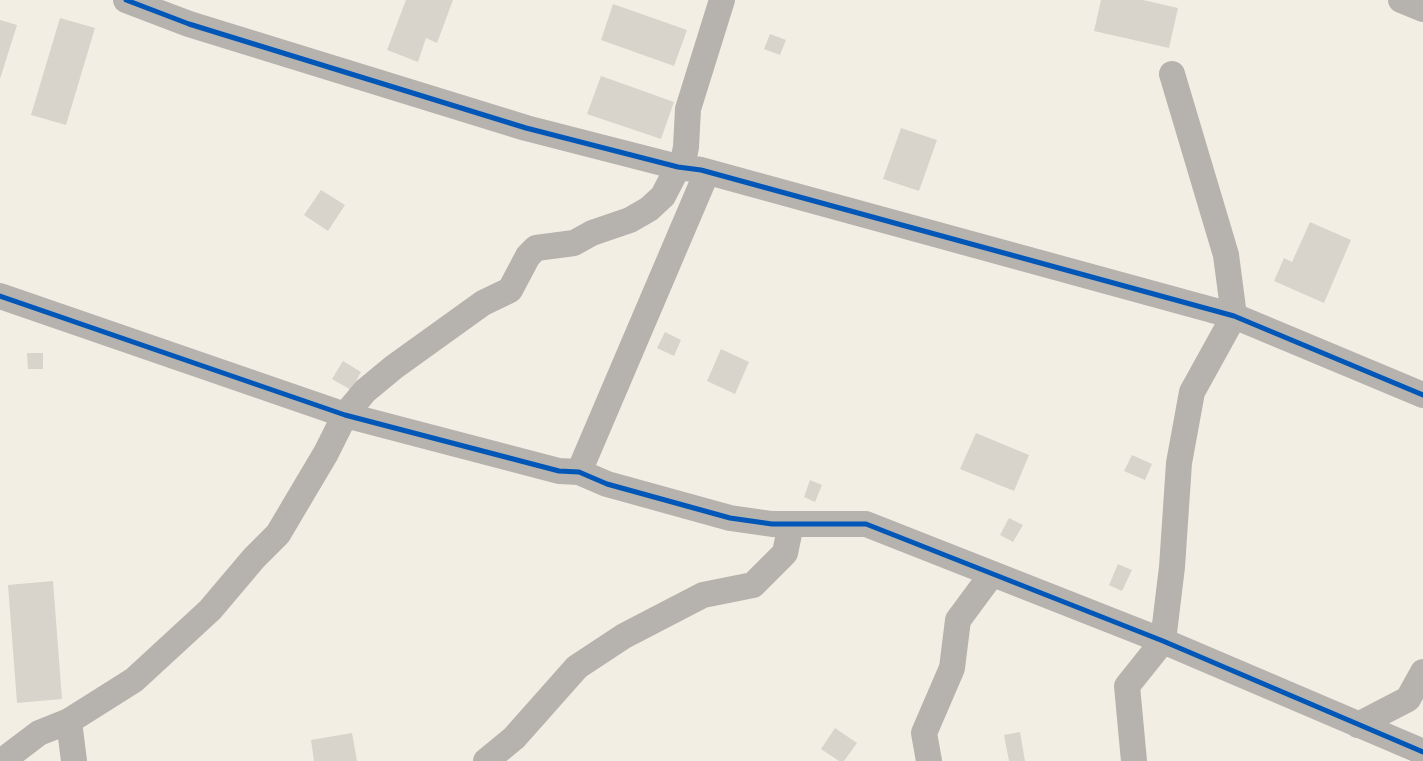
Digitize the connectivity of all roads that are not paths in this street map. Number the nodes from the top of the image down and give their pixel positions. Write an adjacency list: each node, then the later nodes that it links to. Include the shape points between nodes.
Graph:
1 (126, 0): 6 (street, via 189,24 526,128)
2 (722, 0): 6 (street, via 688,109 686,147 682,167)
3 (1400, 0): 4 (street)
4 (1423, 9)
5 (1172, 74): 9 (street, via 1226,255)
6 (678, 167): 7 (street); 11 (street, via 662,196 649,209 630,220 574,243 536,248 528,256 510,290 483,303 394,367 365,391)
7 (706, 172): 9 (street); 12 (street)
8 (0, 296): 11 (street)
9 (1234, 316): 10 (street); 15 (street, via 1192,392 1180,463)
10 (1423, 395)
11 (345, 415): 12 (street, via 559,471); 17 (street, via 278,534 210,610 134,680)
12 (580, 472): 13 (street, via 607,484 730,518)
13 (791, 524): 14 (street, via 866,524); 22 (street, via 785,553 753,585 703,595 624,636 577,667 514,738)
14 (992, 574): 15 (street); 23 (street, via 958,620 952,668 924,733)
15 (1162, 642): 18 (street); 24 (street, via 1127,686)
16 (1423, 672): 18 (street, via 1408,699)
17 (69, 721): 20 (street, via 39,733); 21 (street)
18 (1358, 724): 19 (street)
19 (1423, 752)
20 (2, 761)
21 (74, 761)
22 (486, 761)
23 (929, 761)
24 (1134, 761)

